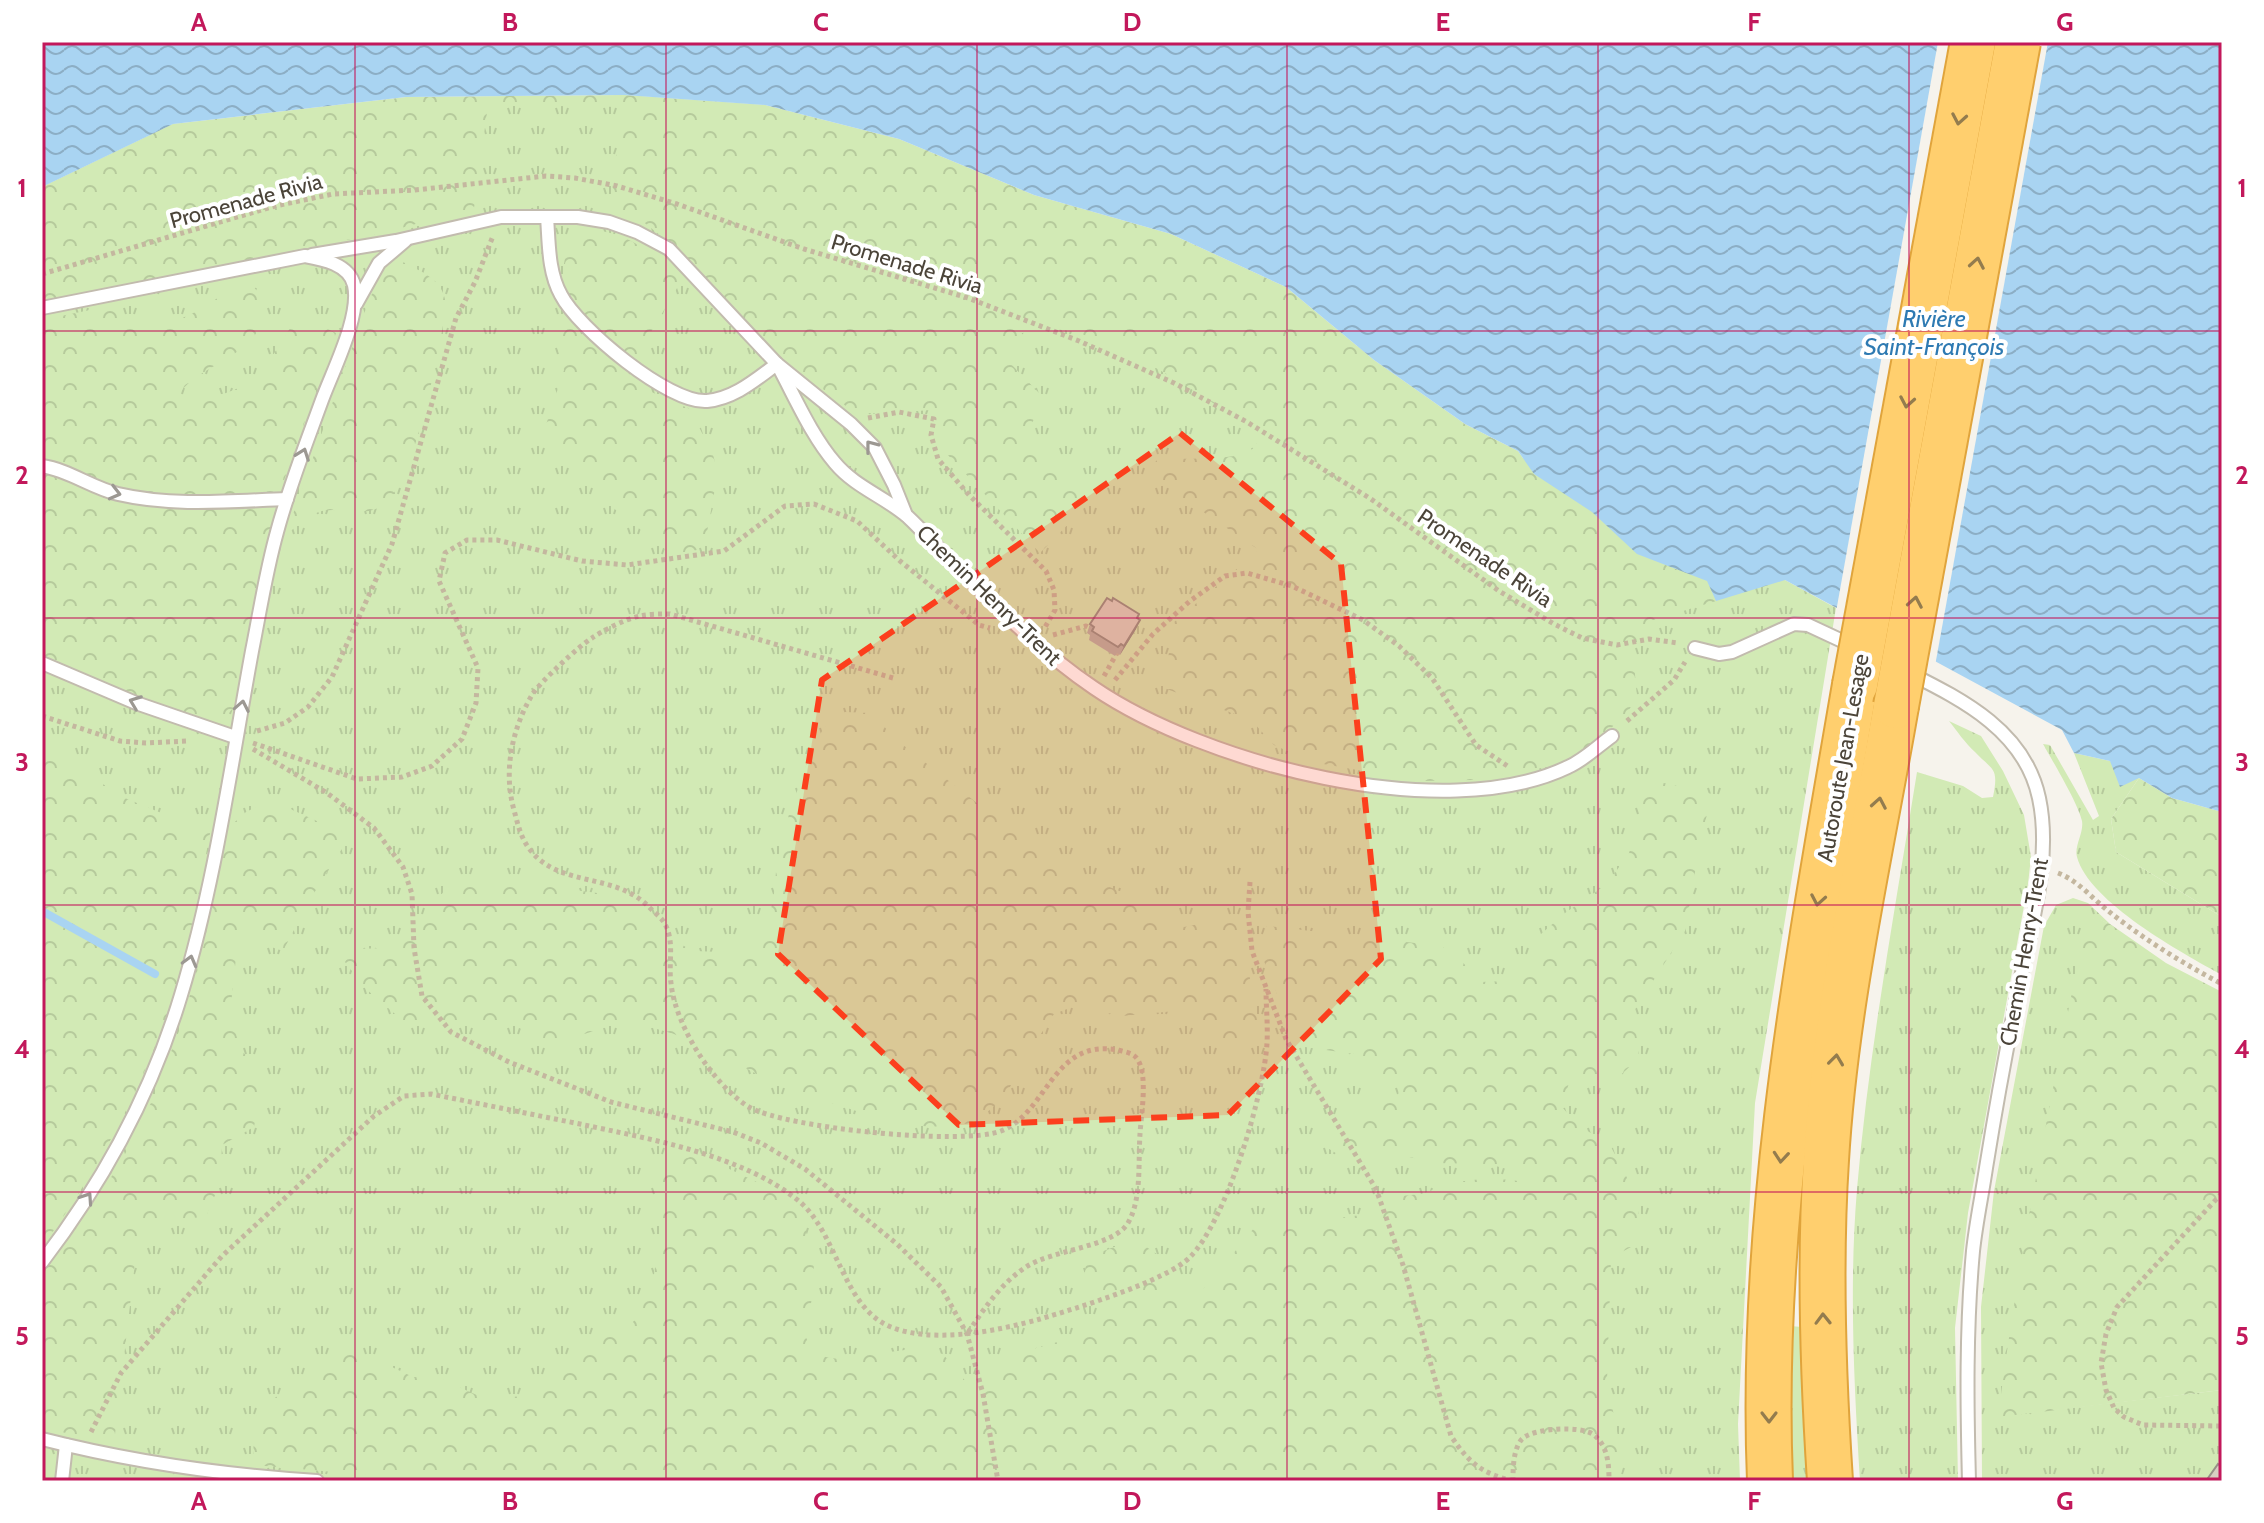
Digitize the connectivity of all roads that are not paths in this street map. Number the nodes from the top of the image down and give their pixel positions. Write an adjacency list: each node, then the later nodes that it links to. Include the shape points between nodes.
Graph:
1 (1973, 42): 14 (highway, Autoroute Jean-Lesage, one-way to 14, bridge)
2 (2018, 42): 23 (highway, Autoroute Jean-Lesage, one-way to 2, bridge, via 1823,1292 1826,1160 1841,1023)
3 (547, 217): 4 (lane, Chemin Henry-Trent, via 501,217); 8 (lane, Chemin Henry-Trent, via 609,222 669,249); 8 (lane, via 552,273 573,316 673,392 703,401 722,398)
4 (409, 238): 5 (lane, Chemin Henry-Trent); 6 (lane, via 379,263)
5 (305, 256): 6 (lane, via 333,263 351,276); 7 (lane, Chemin Henry-Trent)
6 (355, 307): 10 (lane, one-way to 6)
7 (42, 308)
8 (777, 364): 11 (lane, Chemin Henry-Trent, one-way to 8, via 875,448); 11 (lane, Chemin Henry-Trent, via 836,465)
9 (42, 466): 10 (lane, one-way to 10, via 97,488 151,500)
10 (287, 499): 16 (lane, one-way to 10)
11 (906, 515): 15 (lane, Chemin Henry-Trent, via 1028,637 1103,694 1142,716 1253,760 1413,790 1476,789 1530,781 1570,767)
12 (1695, 648): 14 (lane, Chemin Henry-Trent, via 1732,652 1784,626 1808,625)
13 (42, 663): 16 (lane, one-way to 13)
14 (1873, 668): 22 (highway, Autoroute Jean-Lesage, one-way to 22, via 1804,982 1784,1125 1769,1318); 24 (lane, Chemin Henry-Trent, via 1960,699 1992,722 2011,740 2039,797 2041,870 1973,1249)
15 (1612, 736)
16 (235, 737): 17 (lane, one-way to 16, via 106,1170 163,1051 202,914)
17 (42, 1262)
18 (42, 1439): 19 (lane)
19 (66, 1445): 20 (lane); 21 (lane, via 218,1472)
20 (62, 1481)
21 (317, 1481)
22 (1770, 1481)
23 (1830, 1481)
24 (1969, 1481)

